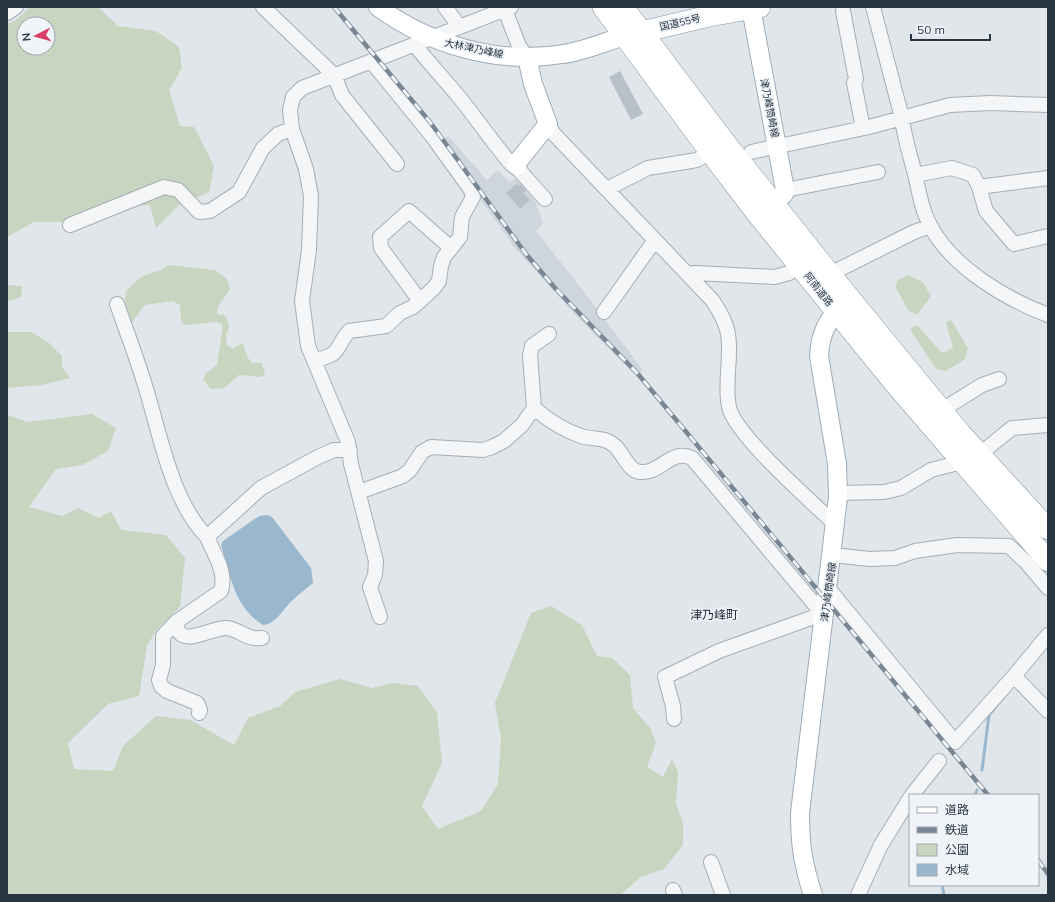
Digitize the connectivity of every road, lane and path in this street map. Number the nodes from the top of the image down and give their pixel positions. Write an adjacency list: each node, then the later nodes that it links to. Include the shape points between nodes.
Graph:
1 (16, 7): 11 (street)
2 (263, 7): 17 (street)
3 (378, 7): 14 (main road, 大林津乃峰線)
4 (445, 7): 12 (street)
5 (603, 7): 13 (highway, 阿南道路)
6 (623, 7): 13 (highway, 阿南道路)
7 (873, 7): 19 (street)
8 (508, 8): 12 (street); 15 (street, via 519,46)
9 (756, 8): 13 (highway, 国道55号); 23 (main road, 津乃峰筒崎線)
10 (843, 11): 21 (street)
11 (7, 13)
12 (459, 26): 14 (street)
13 (633, 34): 15 (main road, 大林津乃峰線, via 562,54); 24 (highway, 阿南道路); 33 (highway, 阿南道路)
14 (423, 42): 15 (main road, 大林津乃峰線); 16 (street); 27 (street, via 512,165)
15 (527, 57): 20 (main road, via 533,84)
16 (371, 61): 17 (street); 39 (street, via 432,136 471,190 473,197 462,217 460,237)
17 (334, 75): 22 (street, via 302,88 293,97 290,110); 26 (street, via 342,95)
18 (1048, 105): 19 (street, via 950,105)
19 (902, 118): 21 (street); 29 (street)
20 (548, 124): 27 (main road); 32 (street, via 554,134)
21 (863, 128): 23 (street)
22 (292, 129): 35 (street, via 278,134 263,148 239,192 210,212 199,212 178,190 164,187); 49 (street, via 306,169 311,196 309,250 302,301 308,346)
23 (778, 147): 25 (street); 33 (main road, 津乃峰筒崎線)
24 (710, 152): 32 (street, via 697,160 648,168); 40 (highway, 阿南道路)
25 (751, 152)
26 (397, 164)
27 (517, 166): 34 (street)
28 (878, 172): 33 (street)
29 (915, 175): 31 (street, via 952,168 973,175); 36 (street)
30 (1048, 178): 31 (street)
31 (979, 187): 37 (street, via 986,210 1014,244)
32 (607, 189): 38 (street)
33 (779, 196): 42 (highway, 阿南道路)
34 (544, 199)
35 (70, 225)
36 (930, 226): 42 (street); 47 (street, via 952,254 982,280 1029,308)
37 (1048, 236)
38 (655, 240): 41 (street); 46 (street)
39 (451, 248): 43 (street, via 441,266 439,281); 43 (street, via 410,211 380,237 381,248)
40 (800, 265): 41 (street, via 789,273 775,277); 45 (highway, 阿南道路)
41 (688, 274): 58 (street, via 713,301 724,319 729,355 726,385 729,408 737,424 754,445)
42 (830, 274): 45 (highway, 阿南道路)
43 (420, 301): 49 (street, via 400,313 386,326 349,332 334,354)
44 (117, 304): 60 (street, via 164,453 188,513)
45 (842, 304): 52 (highway, 阿南道路); 55 (highway, 阿南道路); 57 (main road, 津乃峰筒崎線, via 822,331 819,356 837,464)
46 (604, 312)
47 (1048, 315)
48 (549, 334): 51 (street, via 532,346 530,355)
49 (314, 360): 54 (street)
50 (999, 379): 52 (street, via 982,385)
51 (534, 408): 56 (street, via 522,425 492,448 483,450 431,447 422,452 403,476); 66 (street, via 551,423 576,434 603,438 615,446 638,472 650,472 675,456 685,454 692,458 816,606)
52 (942, 410): 55 (highway, 阿南道路)
53 (1048, 425): 55 (street, via 1012,428)
54 (350, 450): 56 (street); 60 (street, via 334,450 261,488)
55 (971, 458): 57 (street, via 931,470 901,488 884,492); 59 (highway, 阿南道路); 61 (highway, 阿南道路)
56 (359, 492): 67 (street, via 376,561 375,575 370,587)
57 (838, 493): 58 (main road, 津乃峰筒崎線)
58 (836, 525): 62 (main road, 津乃峰筒崎線)
59 (1048, 529)
60 (207, 537): 68 (street, via 221,568 221,591)
61 (1016, 540): 62 (street, via 957,544 915,551 895,558 870,559); 63 (highway, 阿南道路); 65 (street, via 1027,563)
62 (833, 555): 64 (main road, 津乃峰筒崎線)
63 (1048, 561)
64 (828, 588): 66 (main road, 津乃峰筒崎線); 71 (street, via 955,742)
65 (1048, 588)
66 (825, 613): 74 (street, via 719,651 665,677); 80 (main road, 津乃峰筒崎線, via 800,813 800,844)
67 (380, 617)
68 (176, 622): 70 (street, via 183,636 223,628 247,637); 73 (street, via 163,636 163,665 159,680 167,691 198,702)
69 (1048, 635): 71 (street)
70 (262, 638)
71 (1014, 676): 72 (street)
72 (1048, 711)
73 (199, 713)
74 (674, 719)
75 (939, 761): 76 (street)
76 (913, 794)
77 (909, 800): 81 (street, via 881,845)
78 (711, 862): 79 (street)
79 (723, 895)
80 (813, 895)
81 (858, 895)

